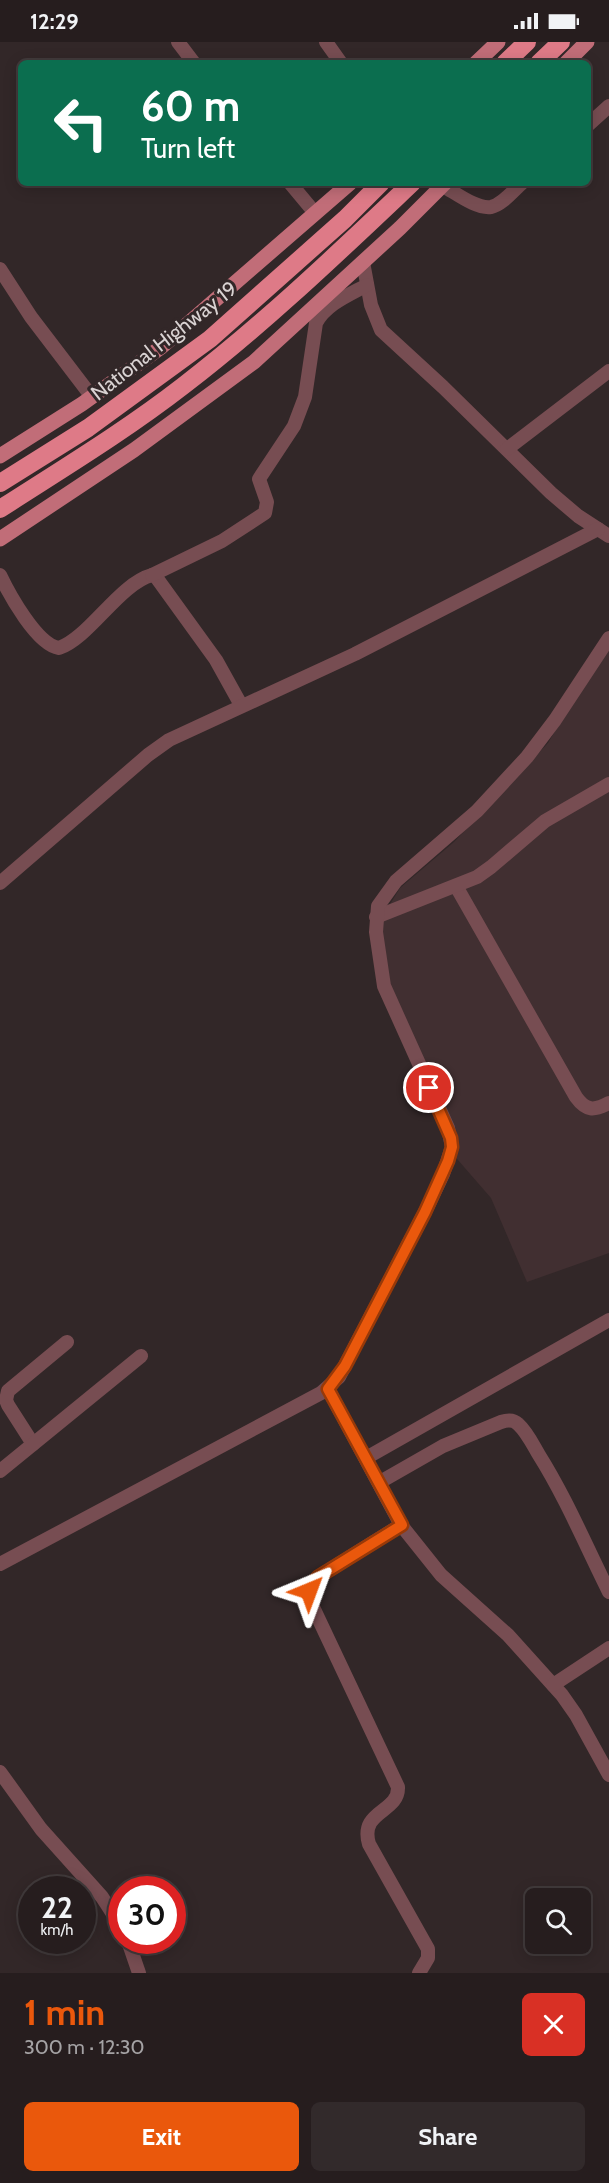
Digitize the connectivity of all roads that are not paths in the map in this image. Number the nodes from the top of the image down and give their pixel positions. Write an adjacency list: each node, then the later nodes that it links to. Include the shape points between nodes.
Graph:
1 (178, 42): 7 (street)
2 (326, 42): 8 (street)
3 (498, 42): 9 (main road)
4 (527, 42): 10 (highway)
5 (561, 42): 11 (highway)
6 (587, 42): 12 (main road)
7 (192, 60)
8 (338, 60)
9 (479, 60)
10 (508, 60)
11 (542, 60)
12 (569, 60)
13 (609, 106): 14 (street)
14 (591, 122)
15 (292, 186): 22 (street)
16 (346, 186): 22 (main road)
17 (378, 186): 30 (highway, National Highway 19, via 210,339 88,428)
18 (409, 186): 31 (highway, via 294,294 182,387)
19 (442, 186): 23 (main road)
20 (447, 186): 21 (street, via 477,205 491,207)
21 (518, 186)
22 (315, 213): 27 (main road, via 160,348)
23 (363, 262): 25 (street); 33 (main road, via 234,378)
24 (0, 269): 27 (street)
25 (367, 285): 28 (street, via 381,330); 35 (street, via 327,308 316,323 305,397 294,426 259,479 267,502 265,513 222,541)
26 (609, 371): 28 (street)
27 (92, 397): 29 (main road)
28 (507, 449): 32 (street, via 563,504)
29 (0, 456)
30 (0, 483)
31 (0, 509)
32 (605, 532): 37 (street)
33 (0, 539)
34 (0, 575): 35 (street, via 24,615 47,643 59,648 121,595)
35 (152, 575): 37 (street, via 216,660)
36 (609, 638): 41 (street, via 527,757 477,811 396,881)
37 (241, 705): 39 (street, via 147,755)
38 (609, 784): 40 (street, via 545,821 491,867)
39 (0, 883)
40 (456, 886): 41 (street); 42 (street, via 576,1097 583,1106 596,1109)
41 (376, 917): 46 (street, via 384,986 448,1128 452,1147 425,1212 345,1366)
42 (609, 1103)
43 (609, 1320): 48 (street)
44 (67, 1342): 47 (street, via 8,1391 8,1405)
45 (141, 1356): 47 (street)
46 (328, 1389): 48 (street); 52 (street)
47 (33, 1444): 49 (street)
48 (366, 1458): 50 (street)
49 (0, 1472)
50 (380, 1482): 51 (street); 53 (street, via 454,1440 507,1420 514,1421 549,1470)
51 (402, 1525): 55 (street, via 441,1575 508,1635); 61 (street, via 318,1577 309,1591 312,1605 398,1787 395,1799 370,1821 367,1837 428,1949 428,1958)
52 (0, 1564)
53 (609, 1592)
54 (609, 1648): 55 (street)
55 (553, 1685): 57 (street, via 576,1715)
56 (0, 1772): 58 (street, via 41,1829)
57 (609, 1775)
58 (108, 1906)
59 (132, 1954): 60 (street)
60 (139, 1973)
61 (419, 1973)

